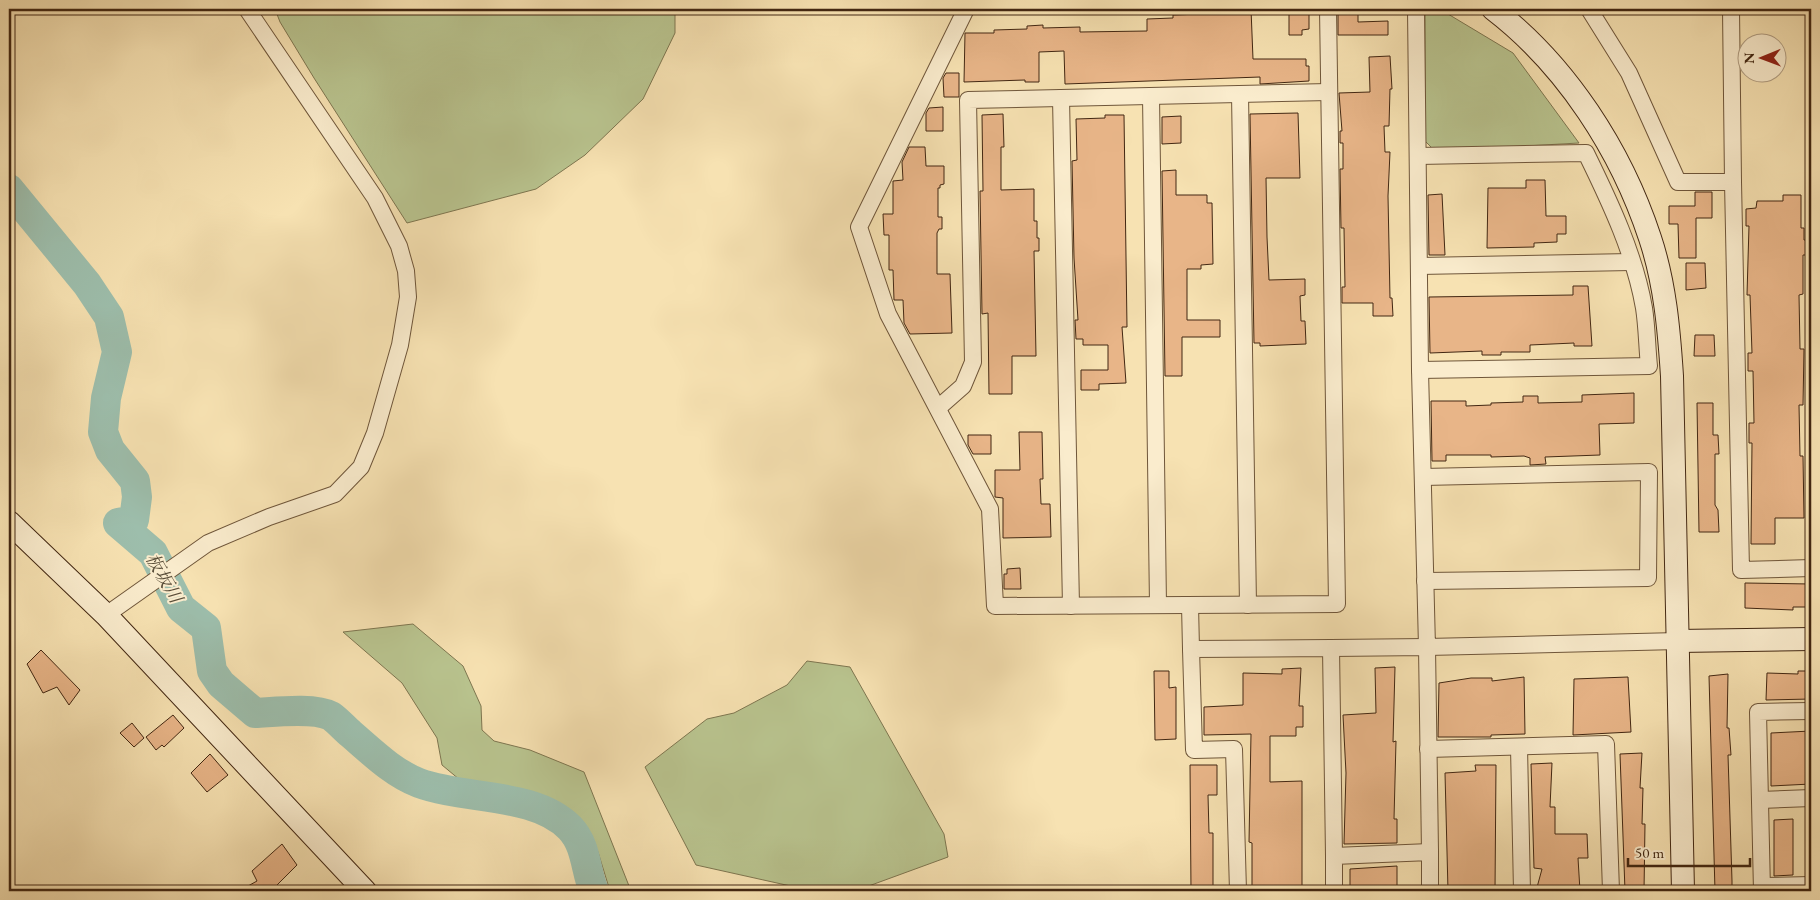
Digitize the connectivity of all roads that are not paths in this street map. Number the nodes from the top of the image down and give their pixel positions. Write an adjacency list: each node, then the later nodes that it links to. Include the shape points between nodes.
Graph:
1 (247, 9): 26 (street, via 375,198 399,246 406,271 408,297 400,345 375,432 361,467 335,494 208,542)
2 (966, 9): 17 (street, via 859,227 888,314)
3 (1328, 9): 8 (street)
4 (1416, 9): 12 (street)
5 (1493, 9): 28 (street, via 1546,58 1580,101 1612,152 1650,238 1668,322 1672,376)
6 (1589, 9): 13 (street, via 1629,73 1678,182)
7 (1731, 9): 13 (street)
8 (1329, 92): 9 (street); 24 (street, via 1337,604)
9 (1240, 94): 10 (street); 24 (street)
10 (1151, 96): 11 (street); 22 (street)
11 (1062, 98): 17 (street, via 968,100 973,362 963,386); 25 (street)
12 (1418, 156): 14 (street, via 1586,153 1607,196); 15 (street)
13 (1734, 182): 20 (street, via 1741,570)
14 (1632, 262): 15 (street); 16 (street, via 1644,308 1648,366)
15 (1419, 266): 16 (street)
16 (1420, 370): 18 (street)
17 (938, 408): 25 (street, via 990,509 995,606)
18 (1422, 477): 21 (street); 21 (street, via 1649,472 1648,578)
19 (9, 522): 26 (street)
20 (1811, 568)
21 (1425, 582): 29 (street)
22 (1158, 605): 23 (street); 25 (street)
23 (1190, 605): 24 (street); 31 (street)
24 (1248, 605)
25 (1071, 606)
26 (106, 615): 41 (street)
27 (1811, 639): 28 (street)
28 (1678, 641): 29 (street); 47 (street)
29 (1427, 647): 30 (street); 34 (street)
30 (1331, 648): 31 (street); 38 (street)
31 (1191, 649): 42 (street, via 1194,750 1234,749)
32 (1811, 711): 36 (street, via 1758,712)
33 (1520, 747): 34 (street); 45 (street); 46 (street, via 1606,744)
34 (1428, 749): 37 (street)
35 (1811, 798): 36 (street)
36 (1760, 800): 40 (street)
37 (1430, 852): 38 (street); 44 (street)
38 (1334, 856): 43 (street)
39 (1811, 885): 40 (street)
40 (1762, 889)
41 (365, 891)
42 (1238, 891)
43 (1334, 891)
44 (1430, 891)
45 (1522, 891)
46 (1611, 891)
47 (1684, 891)

